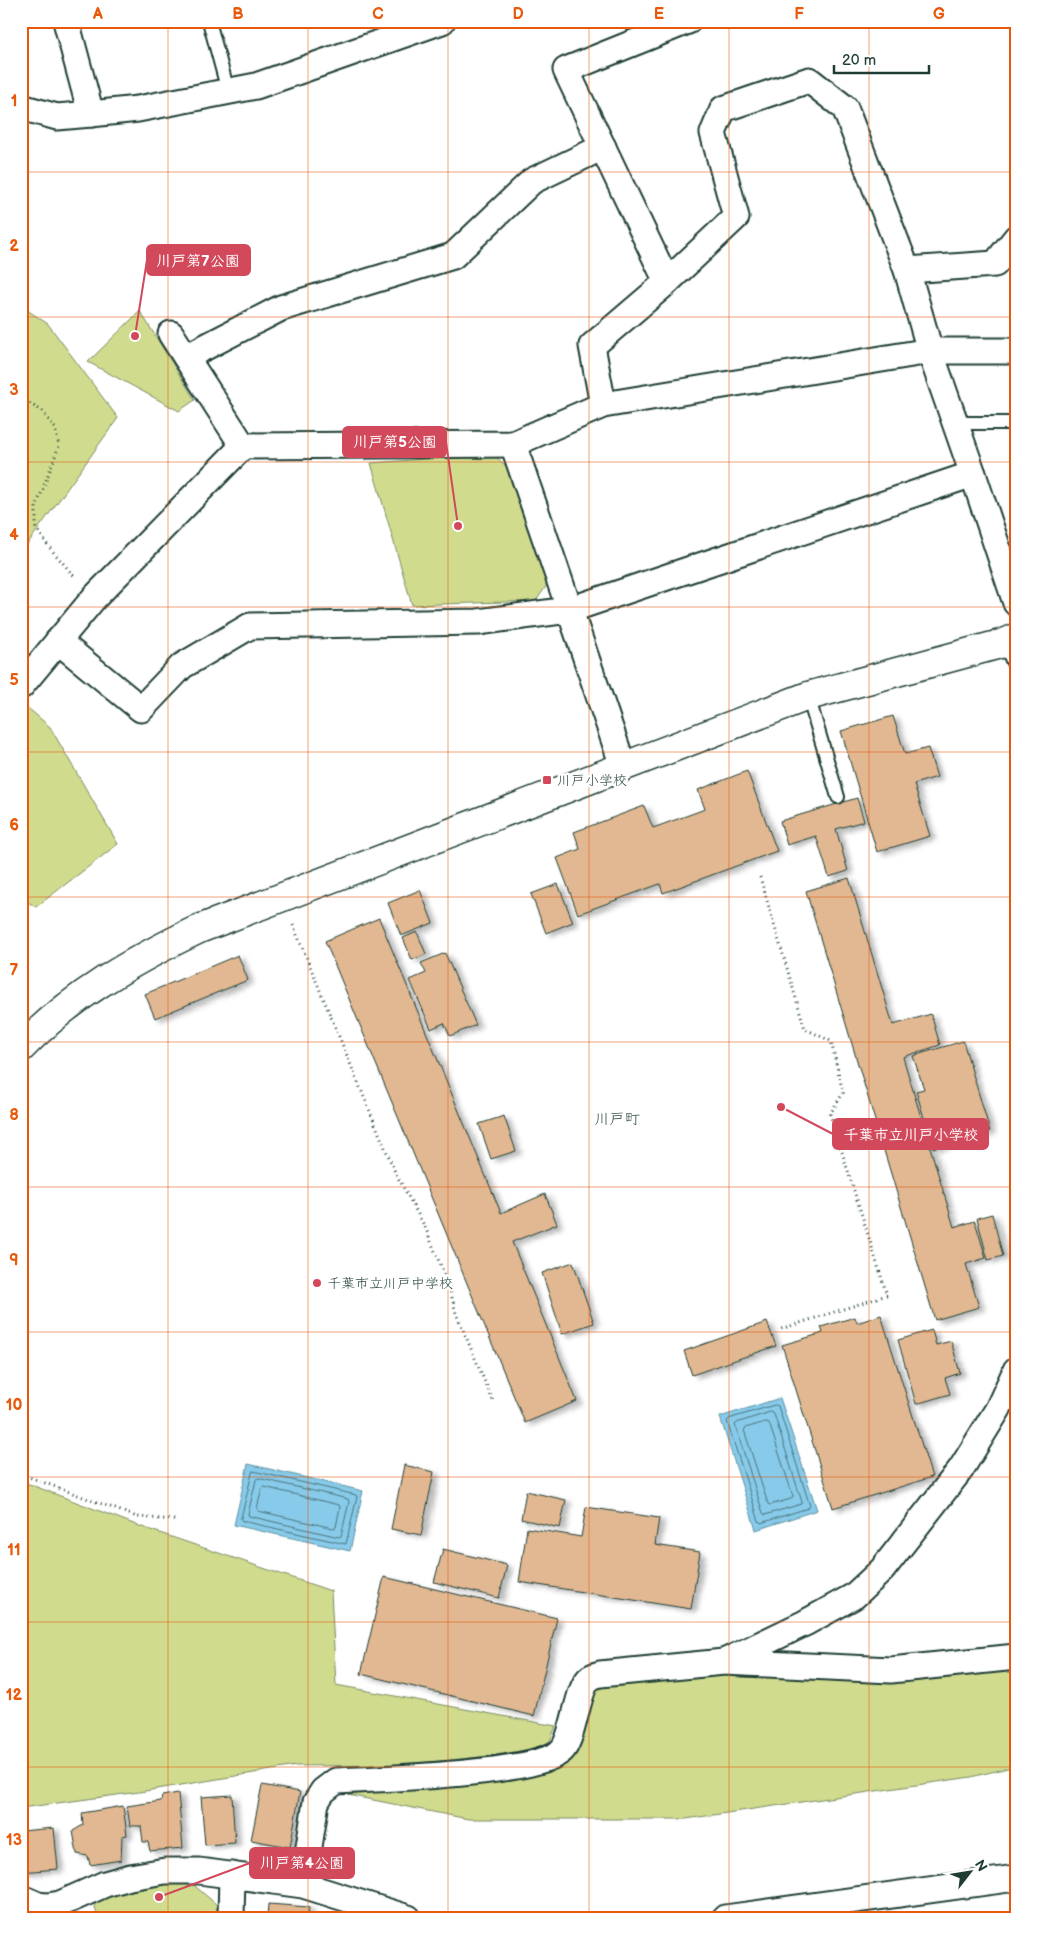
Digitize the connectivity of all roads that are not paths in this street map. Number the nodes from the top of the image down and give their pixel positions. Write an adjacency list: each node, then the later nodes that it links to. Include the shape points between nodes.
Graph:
1 (66, 21): 7 (street)
2 (208, 21): 5 (lane)
3 (442, 21): 5 (street, via 256,86)
4 (688, 21): 8 (street, via 566,70)
5 (228, 91): 7 (street)
6 (21, 107): 7 (street, via 57,117)
7 (91, 114)
8 (603, 147): 11 (street); 15 (street, via 532,181 453,256 282,308)
9 (1016, 238): 10 (street, via 995,264)
10 (906, 270): 11 (street, via 845,108 809,80 723,109 713,133 736,217); 13 (street)
11 (667, 282): 16 (street, via 592,346)
12 (171, 334): 15 (street)
13 (930, 351): 14 (street); 16 (street); 17 (street)
14 (1016, 351)
15 (186, 357): 20 (street)
16 (603, 405): 19 (street)
17 (955, 423): 18 (lane); 21 (street)
18 (1016, 423)
19 (513, 444): 20 (street); 23 (street)
20 (243, 446): 25 (street, via 94,598)
21 (973, 474): 22 (street); 23 (street)
22 (1016, 603)
23 (569, 610): 25 (street, via 478,622 250,626 182,666 141,709); 29 (street)
24 (1010, 640): 26 (lane); 28 (street)
25 (58, 641): 27 (street)
26 (1016, 669)
27 (21, 686)
28 (808, 696): 29 (street); 30 (lane)
29 (623, 766): 31 (street, via 199,929 145,955 98,985 70,1004)
30 (838, 798)
31 (21, 1048)
32 (1016, 1370): 34 (street, via 998,1409 961,1469 882,1570 854,1596)
33 (1016, 1657): 34 (street, via 891,1670)
34 (724, 1662): 37 (street, via 600,1674 589,1679 569,1739 553,1757 500,1770 336,1781 323,1791 316,1802)
35 (232, 1875): 37 (street); 38 (street, via 165,1871 105,1884 60,1904); 39 (street)
36 (1016, 1878): 41 (street)
37 (303, 1885): 40 (street)
38 (26, 1907)
39 (231, 1918)
40 (408, 1918)
41 (724, 1918)

